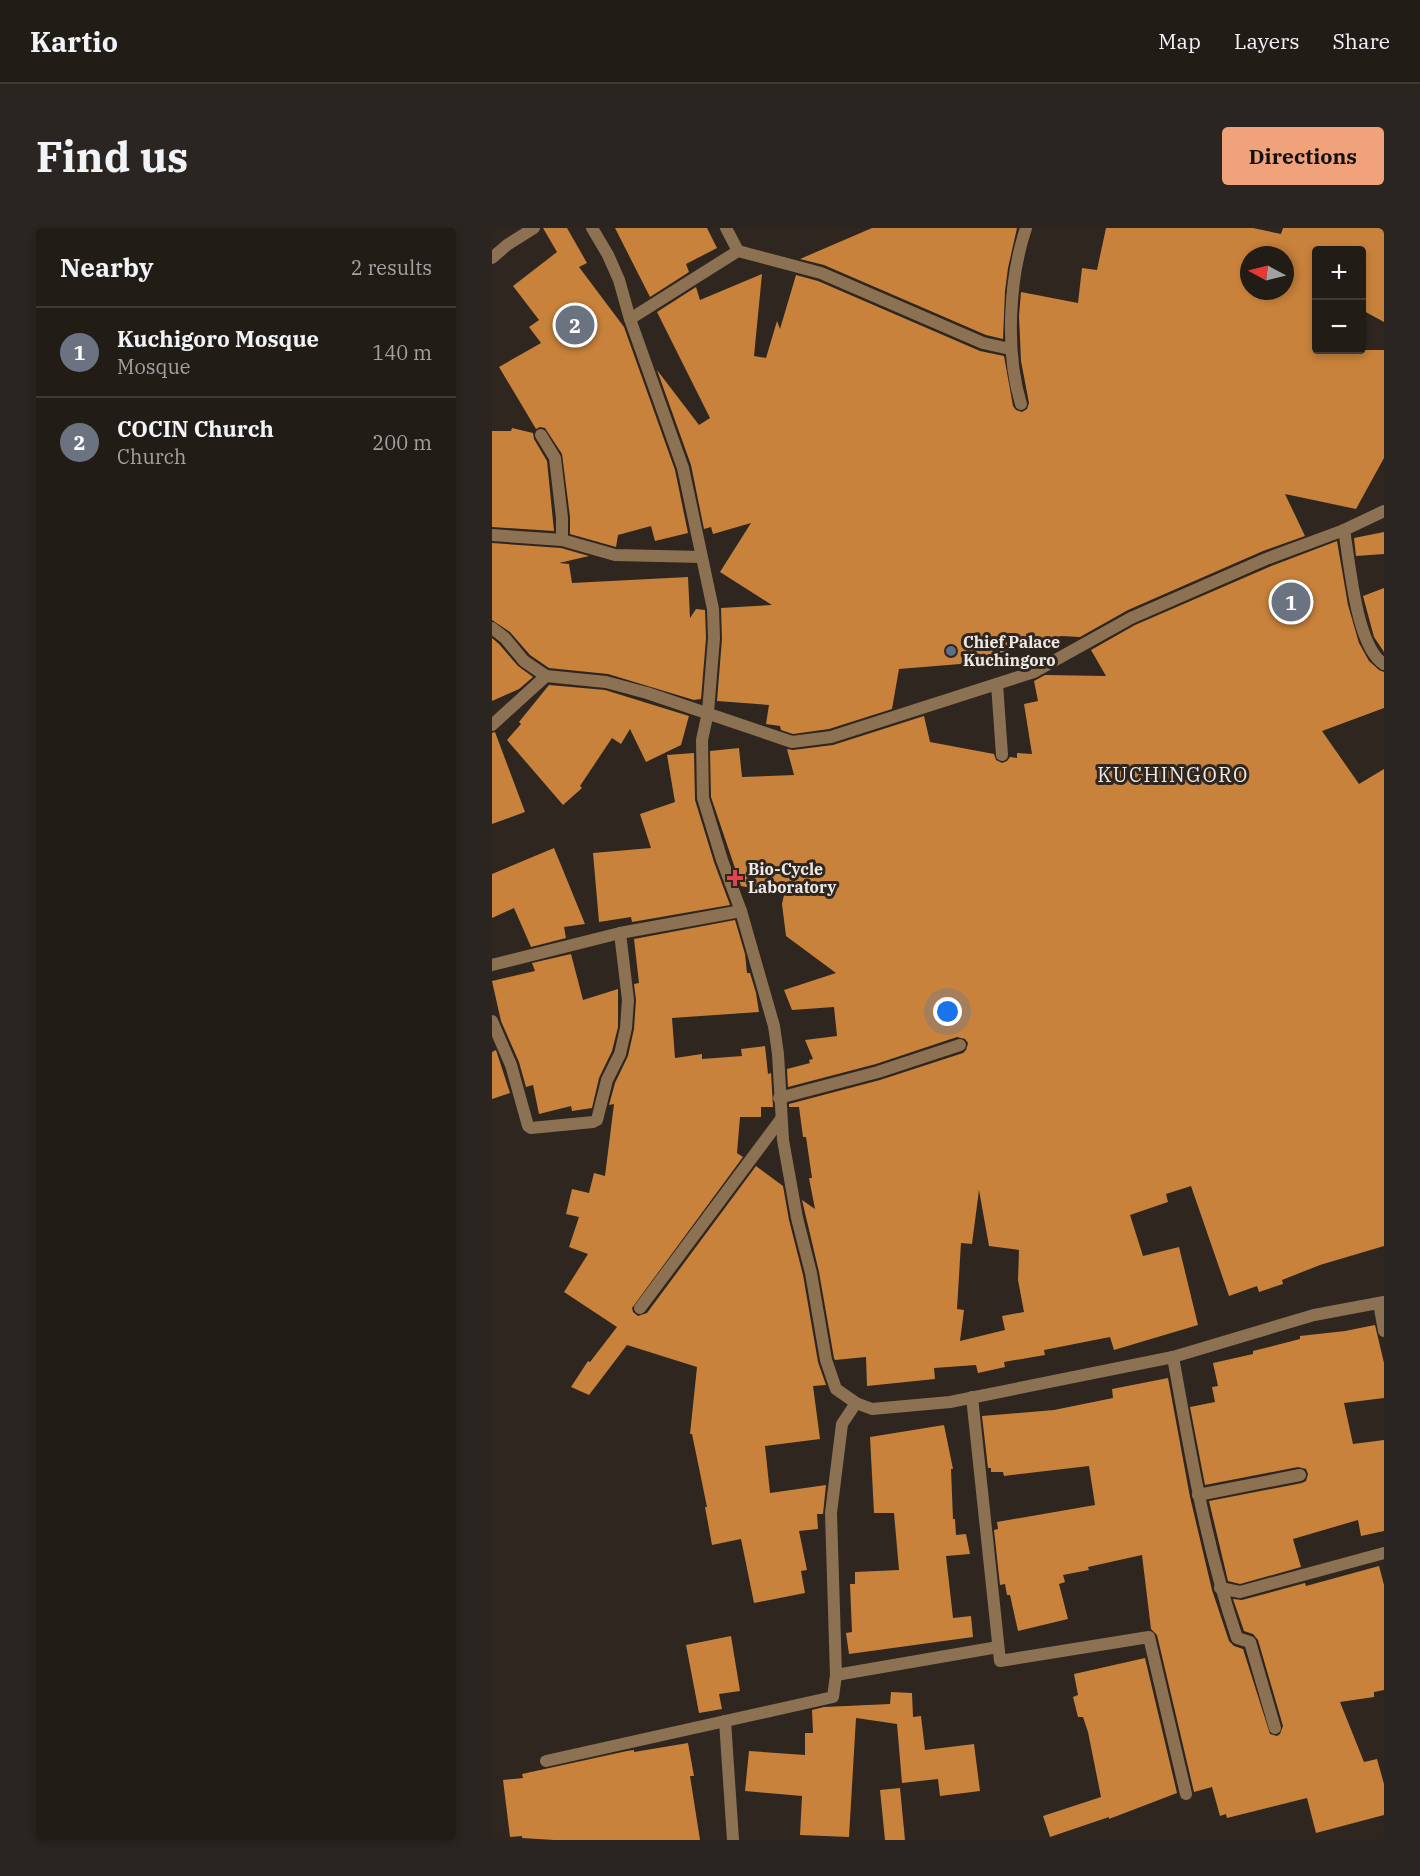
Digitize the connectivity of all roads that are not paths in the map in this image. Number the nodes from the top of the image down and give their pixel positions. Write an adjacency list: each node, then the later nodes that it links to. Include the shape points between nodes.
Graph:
1 (534, 228): 6 (street)
2 (592, 228): 7 (street, via 619,280)
3 (726, 228): 5 (street)
4 (1026, 228): 8 (street, via 1011,307)
5 (738, 251): 7 (street); 8 (street, via 821,273 983,343)
6 (492, 258)
7 (630, 320): 15 (street, via 683,468)
8 (1010, 349): 9 (street)
9 (1021, 404)
10 (541, 435): 14 (street, via 555,458)
11 (1384, 511): 12 (street)
12 (1344, 530): 17 (street, via 1361,629 1369,648); 19 (street, via 1131,618 1034,672)
13 (492, 535): 14 (street)
14 (562, 540): 15 (street, via 615,555)
15 (701, 557): 20 (street, via 714,638)
16 (492, 628): 18 (street, via 524,661)
17 (1384, 664)
18 (546, 676): 20 (street, via 606,682); 21 (street)
19 (997, 684): 20 (street, via 831,737 807,741 778,738); 22 (street)
20 (708, 712): 23 (street, via 702,740 703,798)
21 (492, 725)
22 (1002, 755)
23 (741, 911): 24 (street); 28 (street, via 774,1026)
24 (620, 933): 25 (street); 26 (street, via 628,1000 626,1028 597,1120 528,1126 511,1065)
25 (492, 965)
26 (492, 1021)
27 (960, 1046): 28 (street)
28 (779, 1098): 29 (street)
29 (781, 1119): 31 (street); 35 (street, via 826,1360 836,1389)
30 (1382, 1302): 32 (street); 33 (street, via 1314,1315)
31 (640, 1308)
32 (1384, 1330)
33 (1173, 1357): 34 (street); 37 (street)
34 (972, 1397): 35 (street, via 872,1409); 40 (street)
35 (856, 1403): 41 (street, via 842,1424 831,1513)
36 (1300, 1475): 37 (street)
37 (1198, 1495): 39 (street)
38 (1384, 1553): 39 (street, via 1240,1592)
39 (1220, 1588): 43 (street, via 1236,1638 1250,1642)
40 (998, 1647): 41 (street); 45 (street, via 1000,1661 1149,1637)
41 (836, 1675): 42 (street, via 833,1697)
42 (725, 1721): 44 (street); 46 (street)
43 (1275, 1728)
44 (546, 1761)
45 (1186, 1794)
46 (733, 1840)

